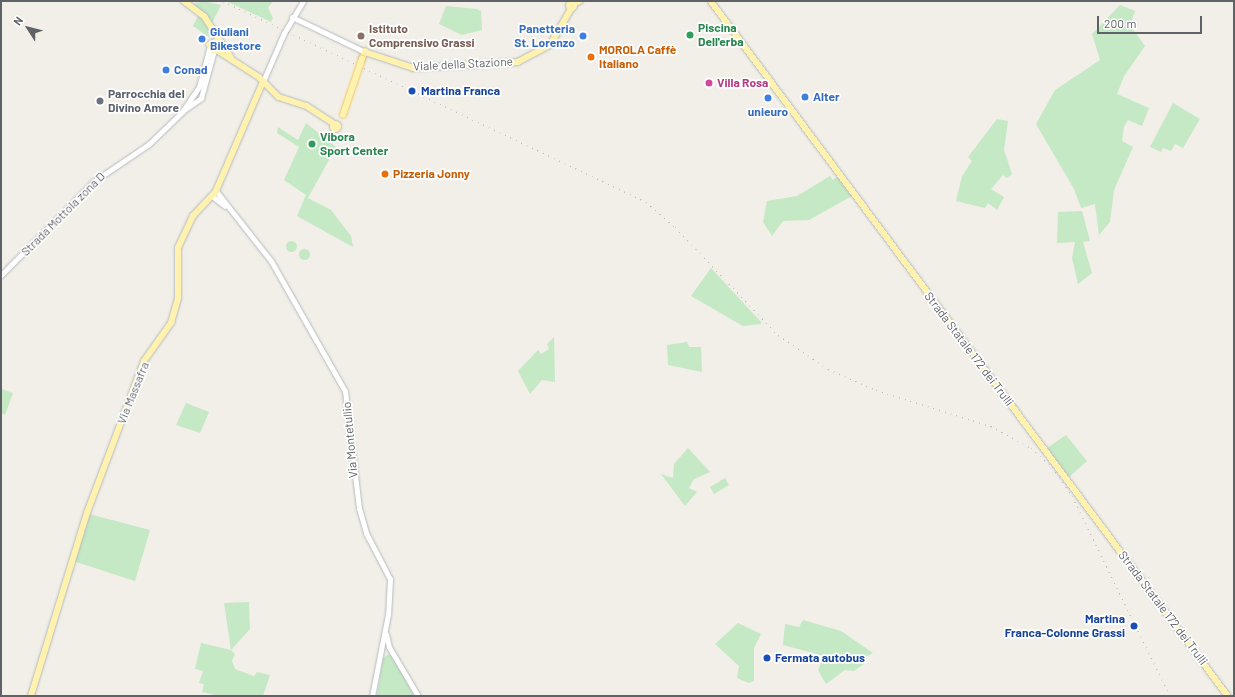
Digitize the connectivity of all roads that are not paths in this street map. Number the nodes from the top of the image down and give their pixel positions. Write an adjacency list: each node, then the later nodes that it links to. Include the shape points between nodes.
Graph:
1 (184, 1): 6 (main road, via 199,11 210,26)
2 (303, 1): 5 (street, Via Massafra)
3 (711, 1): 24 (main road, Strada Statale 172 dei Trulli)
4 (573, 3): 7 (main road, Viale della Stazione, via 550,46 518,62 414,68)
5 (292, 17): 7 (street, Viale della Stazione); 8 (street, Via Massafra)
6 (215, 45): 8 (main road); 9 (street, Strada Mottola zona D); 10 (street)
7 (365, 52): 8 (main road, bridge, via 343,115 335,124 307,106 279,97)
8 (263, 81): 12 (main road, Via Massafra)
9 (192, 98): 10 (street); 11 (street, Strada Mottola zona D)
10 (197, 102): 11 (street, Strada Mottola zona D)
11 (182, 112): 15 (street, Strada Mottola zona D, via 161,134 93,182)
12 (216, 191): 13 (main road, Via Massafra); 14 (street, Via Montetullio)
13 (212, 196): 14 (street, Via Montetullio); 21 (main road, Via Massafra, via 193,216 178,248 178,298 171,323 141,368 87,513)
14 (227, 208): 16 (street, Via Montetullio, via 272,261 345,391 359,508 366,533 390,579)
15 (1, 274)
16 (386, 627): 17 (street); 18 (street)
17 (388, 647): 18 (street); 19 (street); 20 (street)
18 (381, 648): 19 (street)
19 (380, 654): 20 (street); 22 (street)
20 (392, 654): 23 (street)
21 (31, 696)
22 (372, 696)
23 (418, 696)
24 (1228, 696)

